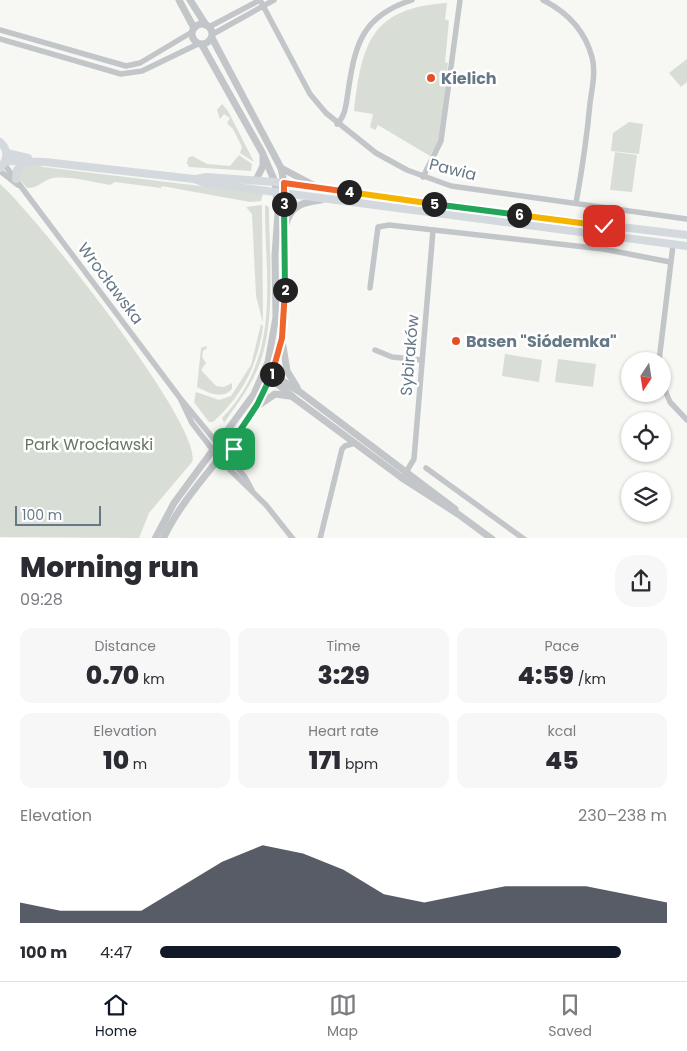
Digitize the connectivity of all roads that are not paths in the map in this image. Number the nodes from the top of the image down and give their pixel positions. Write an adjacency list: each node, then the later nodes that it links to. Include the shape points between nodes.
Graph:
1 (179, 0): 10 (street)
2 (190, 0): 8 (street)
3 (274, 0): 7 (street)
4 (412, 0): 14 (street, via 384,12 370,25 356,46 345,111)
5 (460, 0): 21 (street, via 442,141)
6 (543, 0): 30 (street, via 564,13 578,28 587,44 594,71)
7 (261, 2): 8 (street); 11 (street); 14 (street, Pawia, via 310,94)
8 (208, 26): 10 (street, via 200,24); 11 (street)
9 (0, 30): 10 (street, via 126,66 146,60)
10 (193, 30): 13 (street, via 193,38)
11 (212, 36): 13 (street, via 208,43); 20 (street)
12 (0, 39): 13 (street, via 126,74 142,71)
13 (200, 44): 16 (street)
14 (338, 124): 21 (street, Pawia, via 376,153)
15 (0, 142): 19 (main road)
16 (262, 152): 23 (street, via 263,166); 25 (street)
17 (24, 162): 18 (main road); 19 (main road); 24 (main road, via 17,170)
18 (45, 162): 19 (main road); 22 (main road)
19 (3, 163): 24 (street, Wrocławska)
20 (281, 168): 26 (street); 27 (street, via 303,182)
21 (423, 177): 30 (street, Pawia, via 451,186)
22 (194, 179): 23 (main road); 28 (main road)
23 (256, 180): 25 (main road)
24 (18, 182): 47 (street, Wrocławska)
25 (275, 182): 26 (main road); 28 (street)
26 (284, 183): 27 (main road); 28 (street)
27 (322, 188): 34 (main road)
28 (281, 193): 29 (main road); 32 (street); 43 (street, via 274,255 276,317)
29 (326, 199): 32 (street, via 299,204 291,212); 35 (main road)
30 (576, 203): 31 (street, Pawia)
31 (687, 219)
32 (285, 229): 39 (street)
33 (434, 230): 37 (street, via 603,249); 38 (street, via 389,225 378,227); 42 (street, Sybiraków)
34 (687, 235)
35 (673, 245): 36 (main road); 37 (street)
36 (687, 246)
37 (670, 262): 41 (street)
38 (370, 288)
39 (282, 340): 44 (street); 46 (street, via 287,371)
40 (375, 350): 42 (street, via 392,357)
41 (660, 352)
42 (422, 360): 60 (street, Sybiraków, via 414,459)
43 (267, 365): 44 (street); 45 (street)
44 (271, 377): 45 (street); 46 (street); 48 (street); 50 (street)
45 (261, 381): 53 (street)
46 (300, 392): 60 (street)
47 (180, 398): 53 (street, Wrocławska); 55 (street, Wrocławska, via 185,411)
48 (294, 398): 50 (street, via 274,394); 54 (street)
49 (670, 402): 51 (street)
50 (255, 408): 52 (street)
51 (687, 420)
52 (235, 438): 56 (street); 58 (street)
53 (218, 443): 55 (street); 56 (street, Wrocławska)
54 (355, 443): 60 (street); 65 (street, via 342,449)
55 (212, 449): 57 (street, Wrocławska); 62 (street, via 168,511)
56 (224, 450): 57 (street); 58 (street, Wrocławska)
57 (219, 457): 61 (street, Wrocławska); 63 (street)
58 (237, 466): 61 (street, Wrocławska)
59 (426, 468): 67 (street)
60 (405, 475): 66 (street, via 450,504 458,514)
61 (252, 490): 64 (street, Wrocławska)
62 (155, 538)
63 (162, 538)
64 (293, 538)
65 (320, 538)
66 (492, 538)
67 (524, 538)

